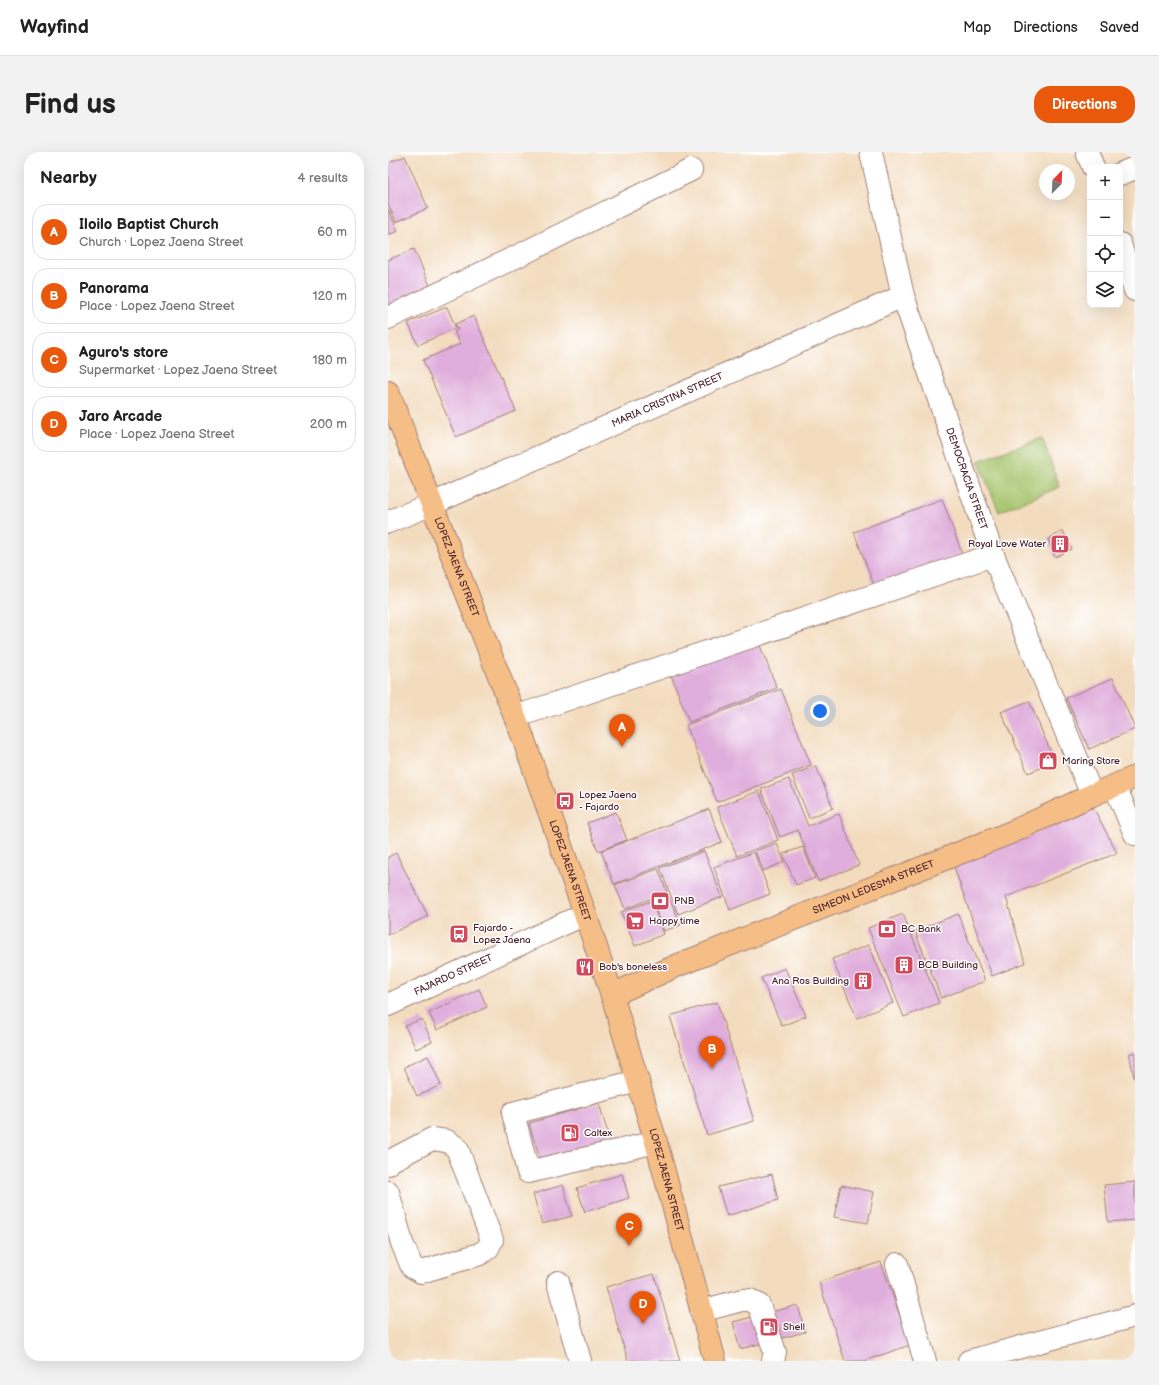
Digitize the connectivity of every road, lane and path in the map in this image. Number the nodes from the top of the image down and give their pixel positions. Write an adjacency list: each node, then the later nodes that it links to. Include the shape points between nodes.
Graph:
1 (871, 152): 9 (street, DEMOCRACIA STREET)
2 (1086, 152): 3 (street)
3 (1092, 164)
4 (1135, 168): 6 (street)
5 (690, 170): 10 (street)
6 (1123, 173)
7 (1123, 253): 8 (street)
8 (1135, 290)
9 (903, 296): 12 (street, MARIA CRISTINA STREET); 14 (street, DEMOCRACIA STREET)
10 (388, 318)
11 (388, 392): 12 (main road, LOPEZ JAENA STREET)
12 (432, 504): 13 (street, MARIA CRISTINA STREET); 15 (main road, LOPEZ JAENA STREET)
13 (388, 522)
14 (993, 555): 15 (street); 18 (street, DEMOCRACIA STREET)
15 (515, 717): 20 (main road, LOPEZ JAENA STREET)
16 (1135, 777): 17 (main road, SIMEON LEDESMA STREET)
17 (1115, 786): 18 (main road, SIMEON LEDESMA STREET); 19 (street)
18 (1092, 795): 21 (main road, SIMEON LEDESMA STREET, via 1012,832 676,966)
19 (1135, 834)
20 (585, 914): 21 (main road, LOPEZ JAENA STREET); 22 (street, FAJARDO STREET)
21 (612, 995): 23 (main road, LOPEZ JAENA STREET)
22 (388, 1005)
23 (638, 1082): 24 (main road, LOPEZ JAENA STREET); 24 (street, via 513,1113 528,1172)
24 (656, 1142): 30 (main road, LOPEZ JAENA STREET)
25 (388, 1164): 27 (street, via 432,1139 447,1141 457,1148 492,1240 488,1248 480,1254 421,1272 412,1267)
26 (388, 1192): 27 (street)
27 (395, 1246)
28 (896, 1264): 35 (street)
29 (558, 1282): 32 (street)
30 (701, 1311): 33 (main road, LOPEZ JAENA STREET); 34 (street, via 742,1300 750,1300 759,1305 775,1352)
31 (1135, 1316): 36 (street)
32 (580, 1361)
33 (715, 1361)
34 (773, 1361)
35 (925, 1361)
36 (969, 1361)

